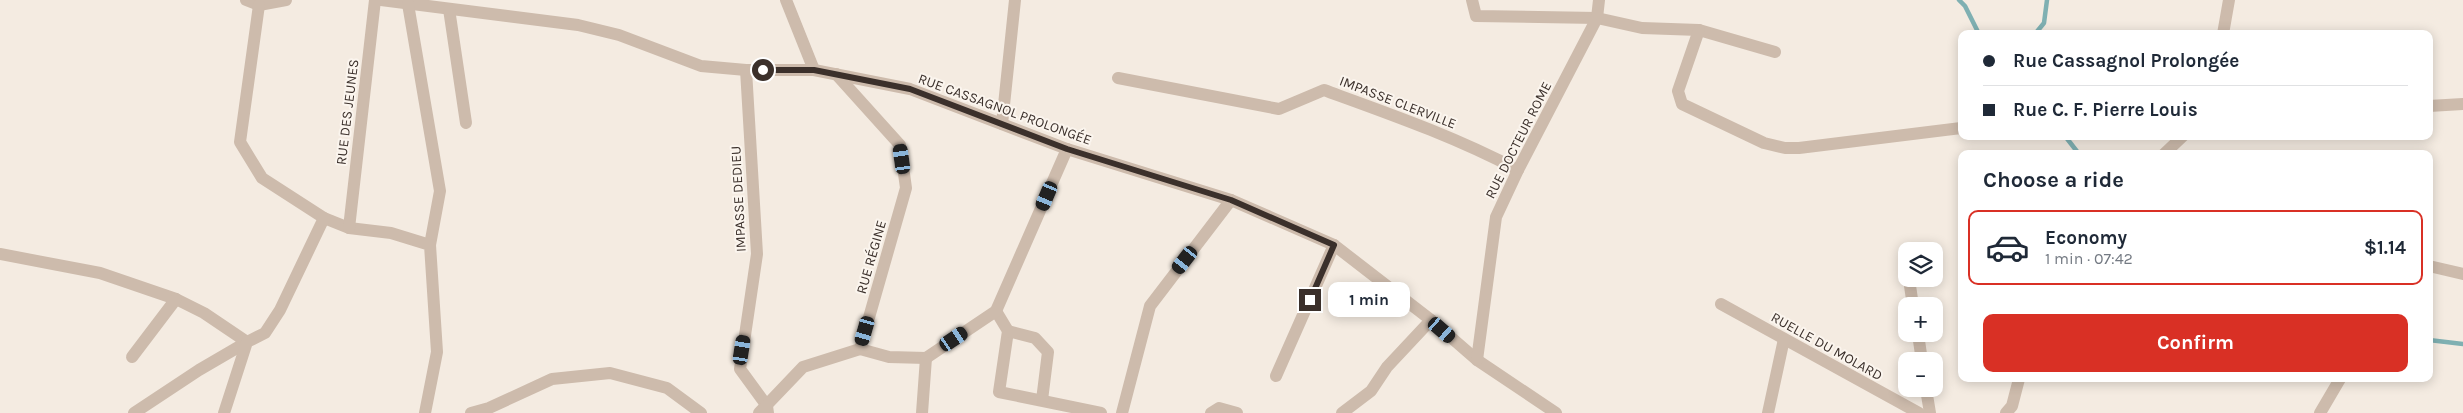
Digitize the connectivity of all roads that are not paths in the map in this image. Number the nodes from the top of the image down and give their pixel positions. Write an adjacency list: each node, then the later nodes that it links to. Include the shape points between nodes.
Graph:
1 (246, 0): 11 (street)
2 (286, 0): 11 (street)
3 (375, 0): 32 (street, RUE DES JEUNES)
4 (382, 0): 10 (street, RUE CASSAGNOL PROLONGÉE)
5 (786, 0): 18 (street)
6 (1015, 0): 24 (street)
7 (1472, 0): 13 (street, via 1476,16)
8 (1600, 0): 13 (street, RUE DOCTEUR ROME)
9 (2229, 0): 15 (street)
10 (408, 4): 12 (street, RUE CASSAGNOL PROLONGÉE); 33 (street, via 440,191)
11 (259, 5): 31 (street, via 240,142 262,178)
12 (441, 6): 17 (street, RUE CASSAGNOL PROLONGÉE, via 578,25 618,35 701,66); 23 (street)
13 (1597, 18): 14 (street, via 1642,28); 29 (street, RUE DOCTEUR ROME)
14 (1699, 30): 16 (street); 25 (street, via 1678,91 1682,104 1764,143 1800,148)
15 (2224, 30)
16 (1775, 52)
17 (746, 70): 18 (street, RUE CASSAGNOL PROLONGÉE); 54 (street, IMPASSE DEDIEU, via 757,254 740,369)
18 (814, 70): 19 (street, RUE CASSAGNOL PROLONGÉE)
19 (836, 74): 24 (street, RUE CASSAGNOL PROLONGÉE, via 910,89); 45 (street, RUE RÉGINE, via 900,145 906,188)
20 (1118, 78): 29 (street, IMPASSE CLERVILLE, via 1279,108 1324,90 1416,124)
21 (2463, 104): 22 (street)
22 (2433, 106)
23 (466, 123)
24 (1002, 124): 27 (street, RUE CASSAGNOL PROLONGÉE)
25 (1958, 128)
26 (2179, 140): 28 (street)
27 (1067, 149): 30 (street, RUE CASSAGNOL PROLONGÉE); 40 (street)
28 (2169, 150)
29 (1518, 170): 48 (street, RUE DOCTEUR ROME, via 1496,217)
30 (1231, 200): 34 (street, RUE CASSAGNOL PROLONGÉE); 62 (street, via 1150,306)
31 (324, 218): 32 (street); 44 (street, via 280,310 265,334)
32 (349, 228): 33 (street, via 391,232)
33 (430, 244): 57 (street, via 437,352)
34 (1334, 245): 41 (street, RUE CASSAGNOL PROLONGÉE); 49 (street)
35 (0, 254): 38 (street, via 100,273)
36 (2433, 267): 37 (street)
37 (2463, 274)
38 (176, 299): 44 (street); 46 (street)
39 (1721, 304): 43 (street, RUELLE DU MOLARD)
40 (996, 311): 42 (street); 47 (street)
41 (1430, 320): 48 (street, RUE CASSAGNOL PROLONGÉE); 65 (street, via 1387,367 1372,391)
42 (1008, 331): 53 (street, via 1035,338 1048,352); 53 (street, via 999,392)
43 (1784, 339): 67 (street); 68 (street, RUELLE DU MOLARD)
44 (247, 342): 55 (street); 56 (street)
45 (860, 349): 47 (street, via 889,357); 54 (street, via 803,367)
46 (132, 357)
47 (926, 358): 60 (street)
48 (1477, 360): 66 (street, RUE CASSAGNOL PROLONGÉE)
49 (1276, 376)
50 (2017, 382): 70 (street, via 2012,406)
51 (2338, 382): 71 (street)
52 (1927, 397): 69 (street)
53 (1042, 400): 61 (street)
54 (765, 411)
55 (134, 413)
56 (224, 413)
57 (425, 413)
58 (471, 413): 59 (street, via 552,379 610,373 667,388)
59 (701, 413)
60 (922, 413)
61 (1102, 413)
62 (1122, 413)
63 (1211, 413): 64 (street, via 1219,408)
64 (1237, 413)
65 (1342, 413)
66 (1556, 413)
67 (1768, 413)
68 (1919, 413)
69 (1930, 413)
70 (2006, 413)
71 (2320, 413)

